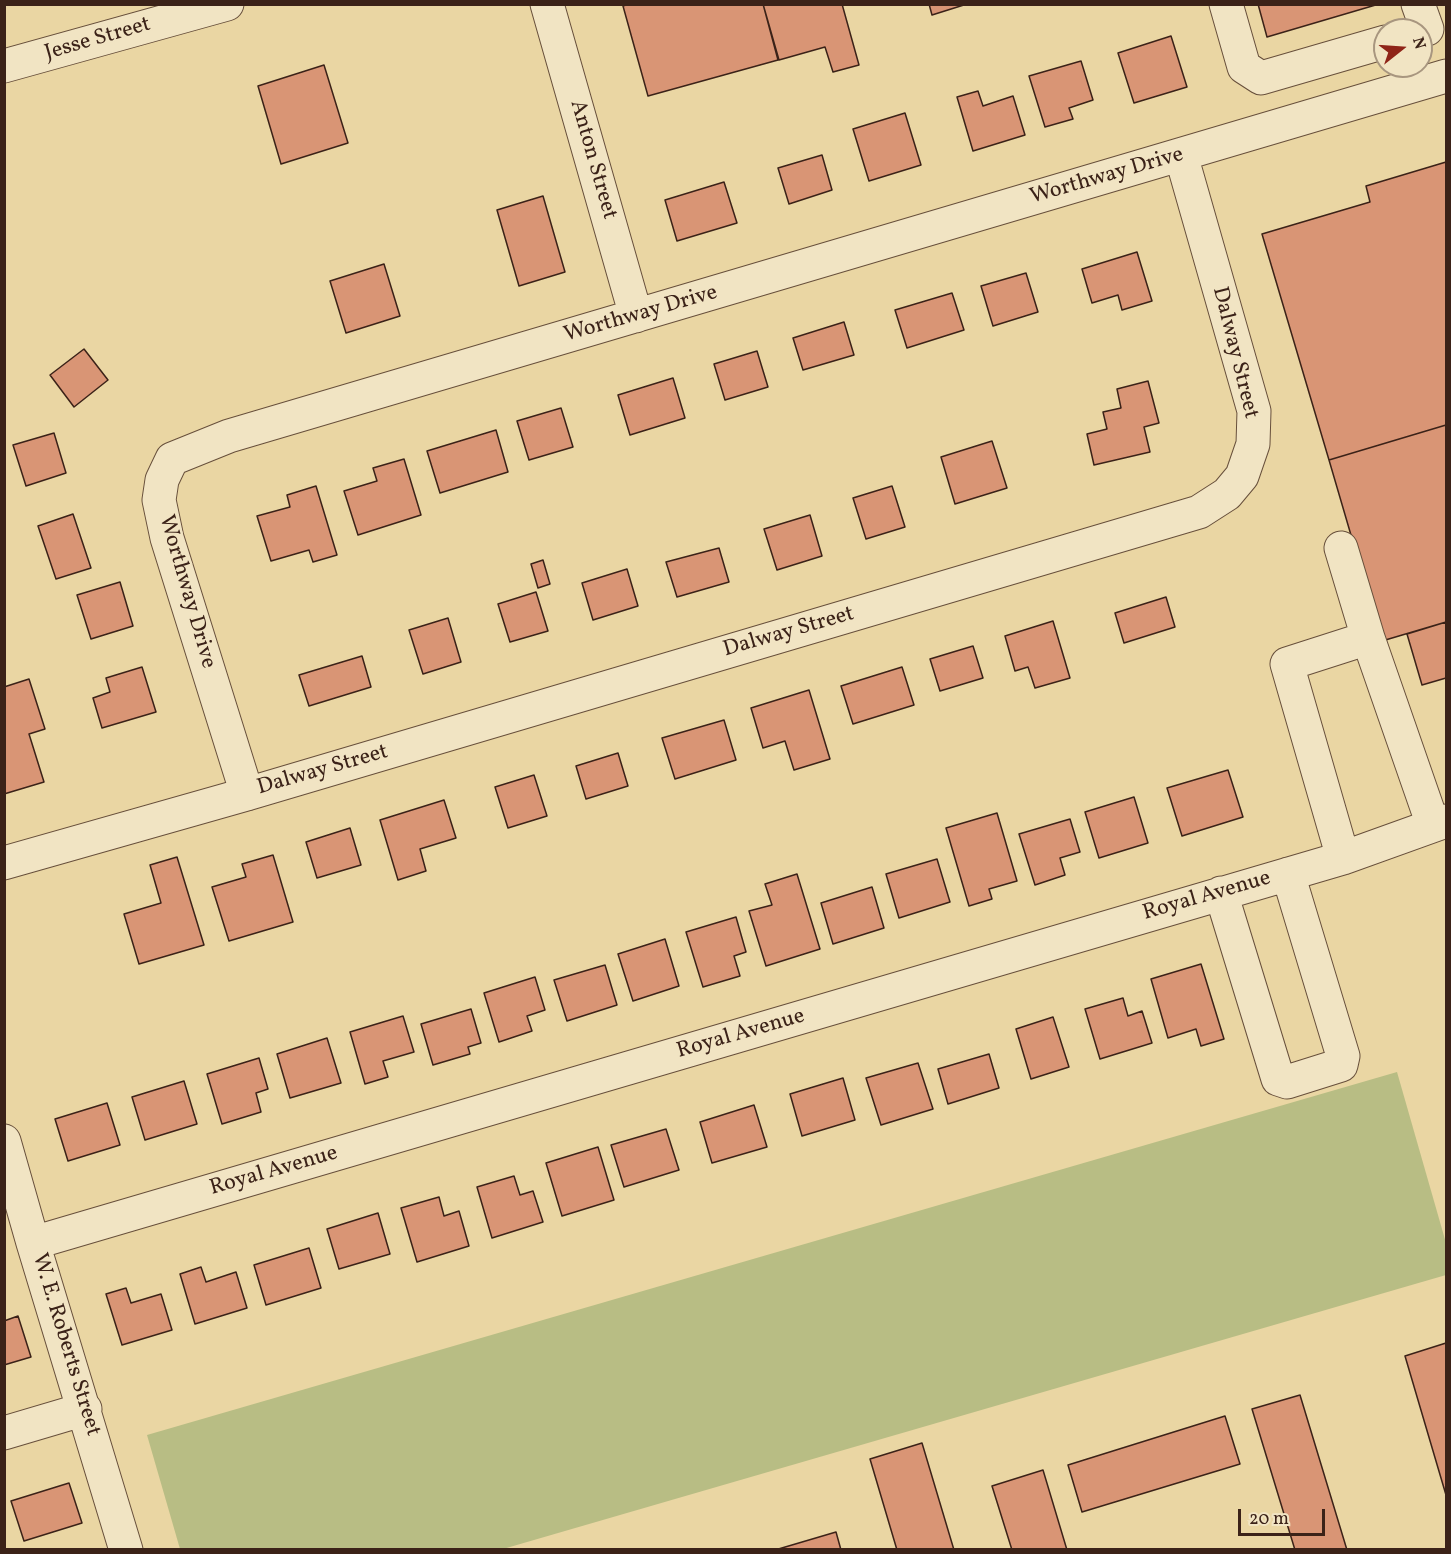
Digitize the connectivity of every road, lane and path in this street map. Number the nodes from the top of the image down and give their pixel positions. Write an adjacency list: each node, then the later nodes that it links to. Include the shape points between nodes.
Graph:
1 (547, 4): 10 (street, Anton Street)
2 (1226, 4): 5 (street, via 1244,68 1261,78)
3 (210, 7): 6 (street, Jesse Street)
4 (1373, 45): 5 (street)
5 (1353, 51): 8 (street)
6 (4, 66)
7 (1446, 76): 8 (street, Worthway Drive)
8 (1367, 100): 9 (street, Worthway Drive)
9 (1181, 155): 10 (street, Worthway Drive); 13 (street, Dalway Street, via 1254,411 1253,444 1242,476 1227,494 1198,512)
10 (636, 316): 13 (street, Worthway Drive, via 229,436 172,459 162,480 159,500 167,538)
11 (1341, 548): 12 (street)
12 (1368, 638): 14 (street); 15 (street, via 1287,664)
13 (247, 794): 16 (street, Dalway Street)
14 (1440, 823): 15 (street, Royal Avenue)
15 (1342, 858): 17 (street, Royal Avenue)
16 (4, 862)
17 (1288, 874): 18 (street, Royal Avenue); 18 (street, via 1343,1056 1341,1065 1287,1082 1278,1079)
18 (1221, 893): 20 (street, Royal Avenue)
19 (4, 1141): 20 (street, W. E. Roberts Street)
20 (33, 1243): 21 (street, W. E. Roberts Street)
21 (85, 1409): 22 (street); 23 (street, W. E. Roberts Street)
22 (4, 1433)
23 (126, 1550)

